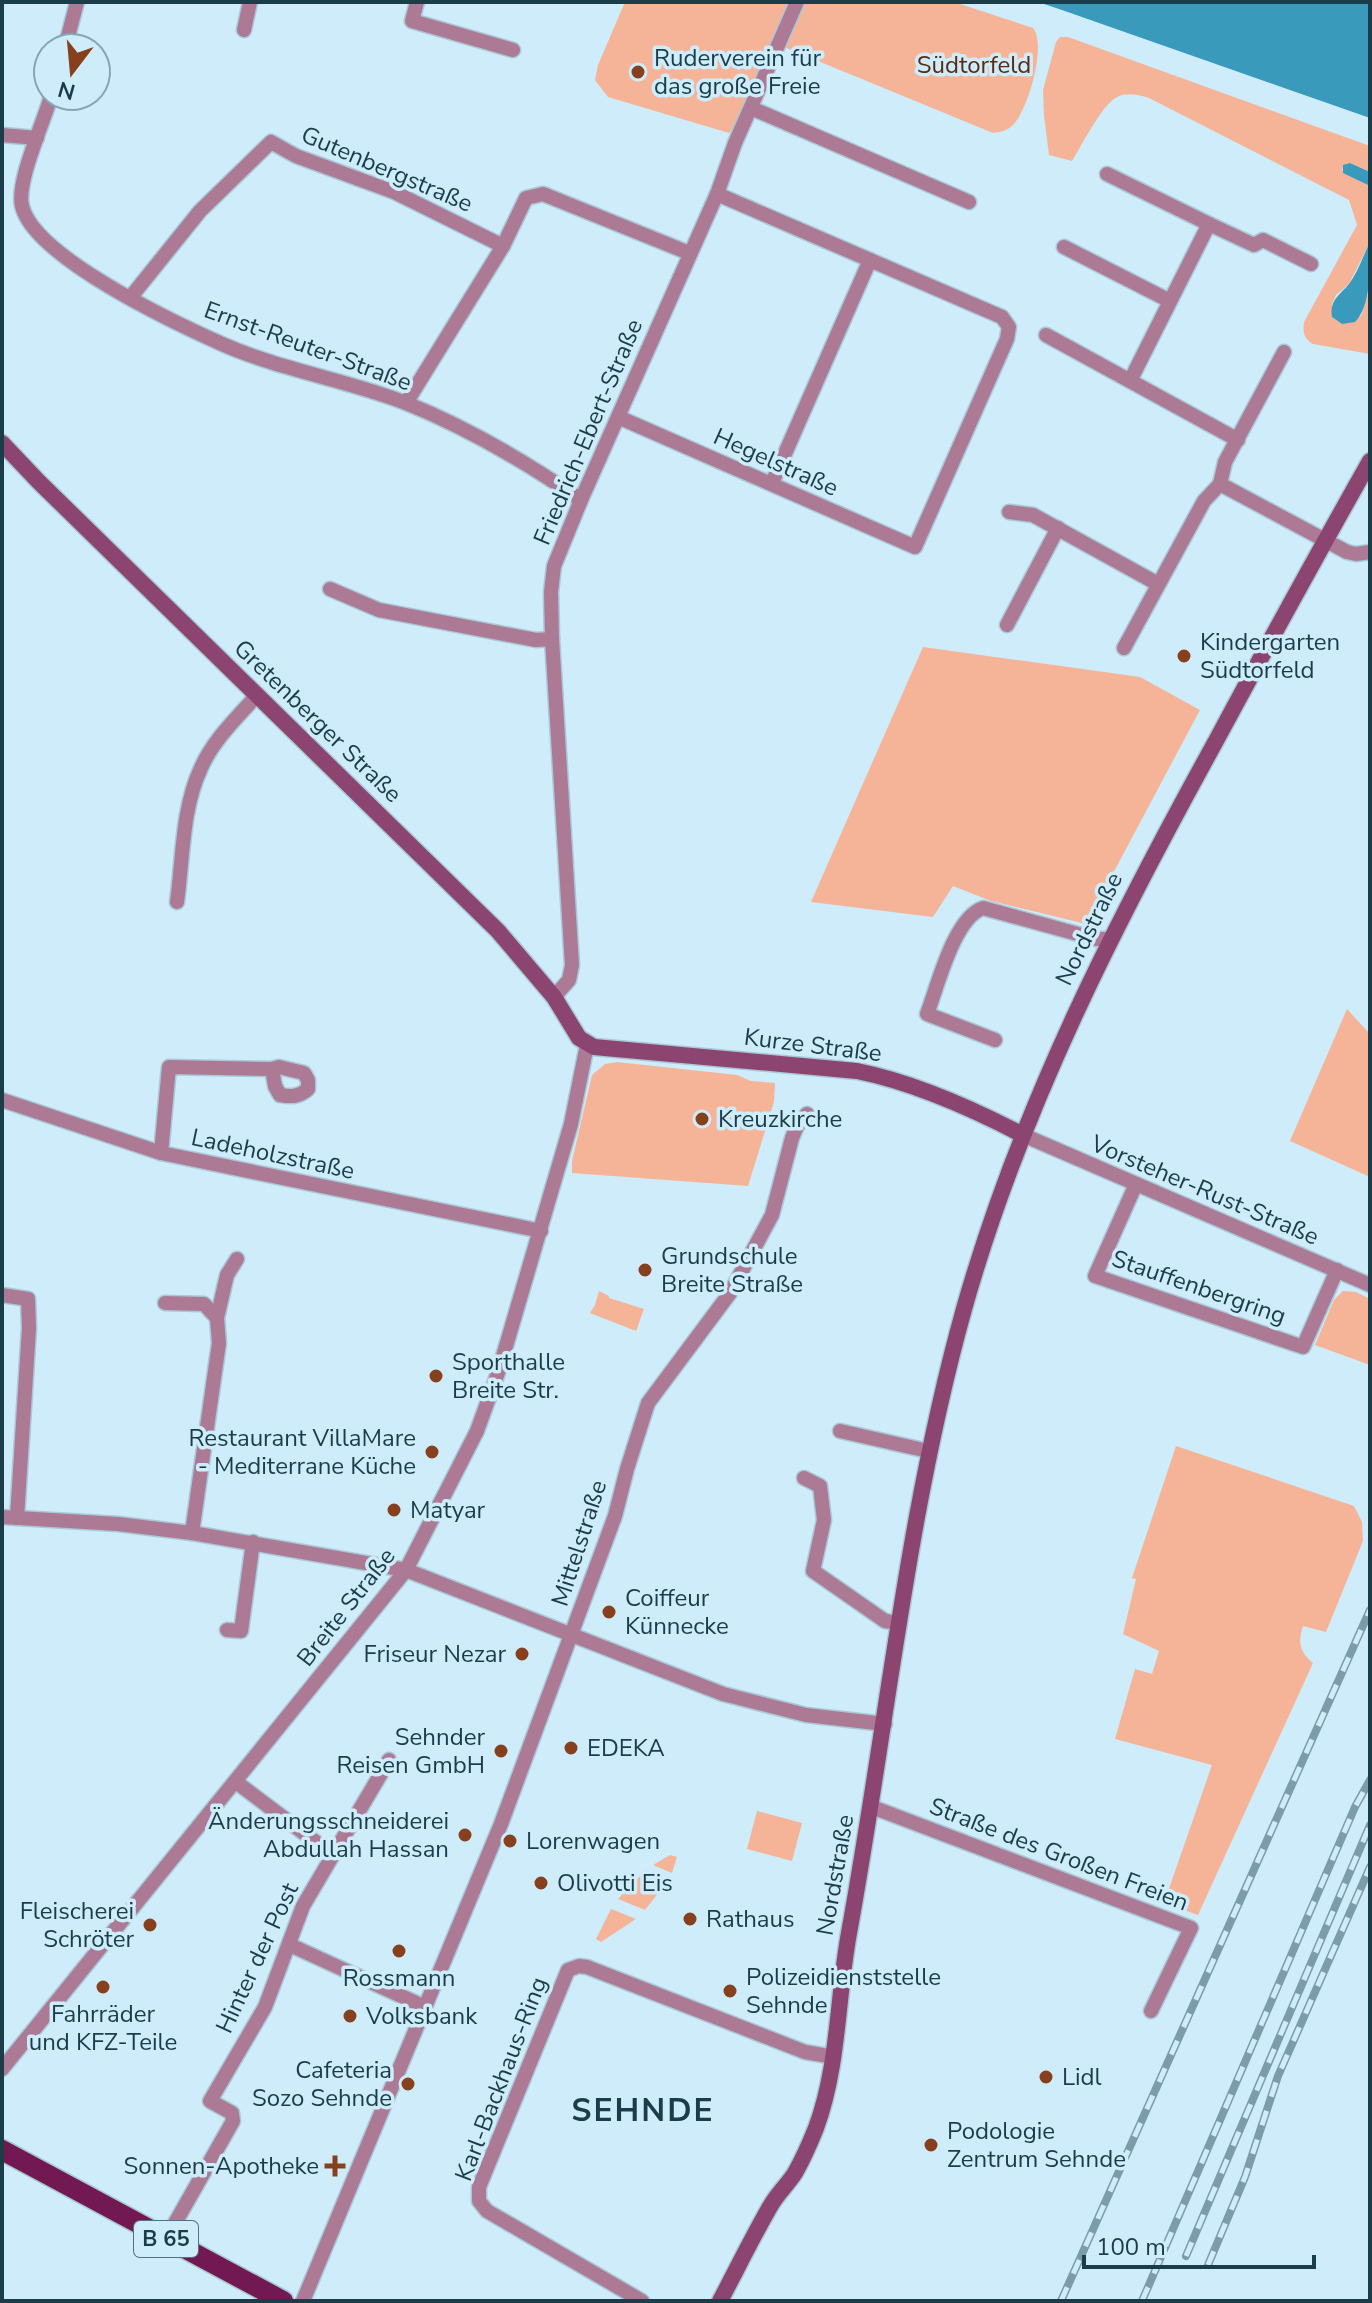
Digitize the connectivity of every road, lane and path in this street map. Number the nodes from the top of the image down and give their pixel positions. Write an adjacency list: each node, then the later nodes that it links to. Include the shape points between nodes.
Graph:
1 (77, 2): 6 (street)
2 (250, 2): 5 (street)
3 (417, 2): 7 (street, via 412,21)
4 (797, 2): 8 (street, Friedrich-Ebert-Straße)
5 (244, 30)
6 (69, 32)
7 (513, 50)
8 (751, 108): 13 (street, Friedrich-Ebert-Straße); 14 (street)
9 (46, 112): 11 (street)
10 (2, 135): 11 (street)
11 (37, 138): 21 (street, Ernst-Reuter-Straße, via 22,187 21,205 29,222 56,250)
12 (1107, 174): 15 (street)
13 (717, 194): 18 (street, Friedrich-Ebert-Straße); 19 (street)
14 (969, 202)
15 (1209, 224): 20 (street, via 1254,245 1263,240); 22 (street)
16 (503, 246): 18 (street, via 526,198 543,194); 21 (street, Gutenbergstraße, via 394,192 271,142 200,211); 26 (street)
17 (1064, 247): 22 (street)
18 (689, 253): 27 (street, Friedrich-Ebert-Straße)
19 (870, 260): 31 (street); 31 (street, Hegelstraße, via 1002,317 1009,327 1007,339 915,547)
20 (1311, 264)
21 (130, 298): 26 (street, Ernst-Reuter-Straße, via 224,345)
22 (1168, 300): 25 (street)
23 (1046, 335): 25 (street)
24 (1284, 352): 28 (street)
25 (1131, 379): 28 (street)
26 (406, 403): 33 (street, Ernst-Reuter-Straße, via 481,438)
27 (618, 417): 31 (street, Hegelstraße); 33 (street, Friedrich-Ebert-Straße)
28 (1238, 440): 32 (street)
29 (2, 443): 43 (main road, Gretenberger Straße)
30 (1370, 461): 36 (main road, Nordstraße)
31 (772, 483)
32 (1220, 484): 36 (street); 38 (street, via 1204,501)
33 (581, 500): 41 (street, Friedrich-Ebert-Straße, via 554,566)
34 (1009, 512): 35 (street, via 1033,515)
35 (1058, 528): 38 (street); 40 (street)
36 (1325, 541): 37 (street, via 1356,554); 45 (main road, Nordstraße)
37 (1370, 552)
38 (1158, 584): 42 (street)
39 (330, 589): 41 (street, via 379,610)
40 (1007, 625)
41 (552, 639): 46 (street, Friedrich-Ebert-Straße, via 572,965 569,980)
42 (1124, 648)
43 (257, 695): 44 (street, via 201,767 192,791); 46 (main road, Gretenberger Straße, via 498,931)
44 (177, 902)
45 (1109, 939): 47 (street, via 983,908 972,911 960,926 927,1014); 52 (main road, Nordstraße)
46 (554, 997): 48 (main road, Gretenberger Straße)
47 (995, 1040)
48 (587, 1045): 52 (main road, Kurze Straße, via 880,1076); 55 (street, Breite Straße)
49 (272, 1069): 53 (street, via 169,1067)
50 (2, 1100): 53 (street, Ladeholzstraße)
51 (807, 1114): 71 (street, Mittelstraße, via 792,1138 772,1215 730,1293 648,1403)
52 (1023, 1135): 54 (street, Vorsteher-Rust-Straße); 63 (main road, Nordstraße, via 965,1307)
53 (161, 1153): 55 (street, Ladeholzstraße)
54 (1136, 1184): 57 (street, Vorsteher-Rust-Straße); 57 (street, Stauffenbergring, via 1095,1276 1303,1347)
55 (541, 1231): 68 (street, Breite Straße, via 477,1431)
56 (237, 1259): 61 (street, via 227,1275)
57 (1337, 1270): 58 (street, Vorsteher-Rust-Straße)
58 (1370, 1285)
59 (2, 1295): 65 (street, via 28,1299)
60 (165, 1303): 61 (street, via 204,1304)
61 (217, 1318): 66 (street, via 219,1343)
62 (840, 1431): 63 (street)
63 (928, 1451): 69 (main road, Nordstraße)
64 (804, 1478): 69 (street, via 820,1486 824,1520 813,1571 885,1621)
65 (10, 1517): 66 (street)
66 (192, 1533): 67 (street)
67 (253, 1542): 68 (street); 70 (street, via 241,1631)
68 (406, 1570): 71 (street); 74 (street, Breite Straße)
69 (899, 1623): 72 (main road, Nordstraße)
70 (227, 1630)
71 (572, 1634): 72 (street, via 748,1702); 78 (street, Mittelstraße, via 501,1824)
72 (885, 1724): 75 (main road, Nordstraße)
73 (389, 1760): 76 (street, Hinter der Post)
74 (236, 1782): 76 (street); 81 (street, Breite Straße)
75 (872, 1807): 79 (street, Straße des Großen Freien, via 1191,1928); 80 (main road, Nordstraße, via 841,1976)
76 (333, 1855): 77 (street, Hinter der Post, via 303,1906)
77 (290, 1945): 78 (street); 83 (street, Hinter der Post, via 265,2007 210,2101 232,2113 233,2121)
78 (423, 2006): 85 (street, Mittelstraße)
79 (1151, 2011)
80 (834, 2057): 86 (street, Karl-Backhaus-Ring, via 805,2052 587,1967 572,1967 565,1974 479,2187 479,2201 487,2211); 87 (main road, Nordstraße, via 815,2130)
81 (2, 2069)
82 (2, 2150): 83 (main road, B 65)
83 (166, 2239): 84 (main road, B 65)
84 (283, 2301)
85 (303, 2301)
86 (642, 2301)
87 (720, 2301)

